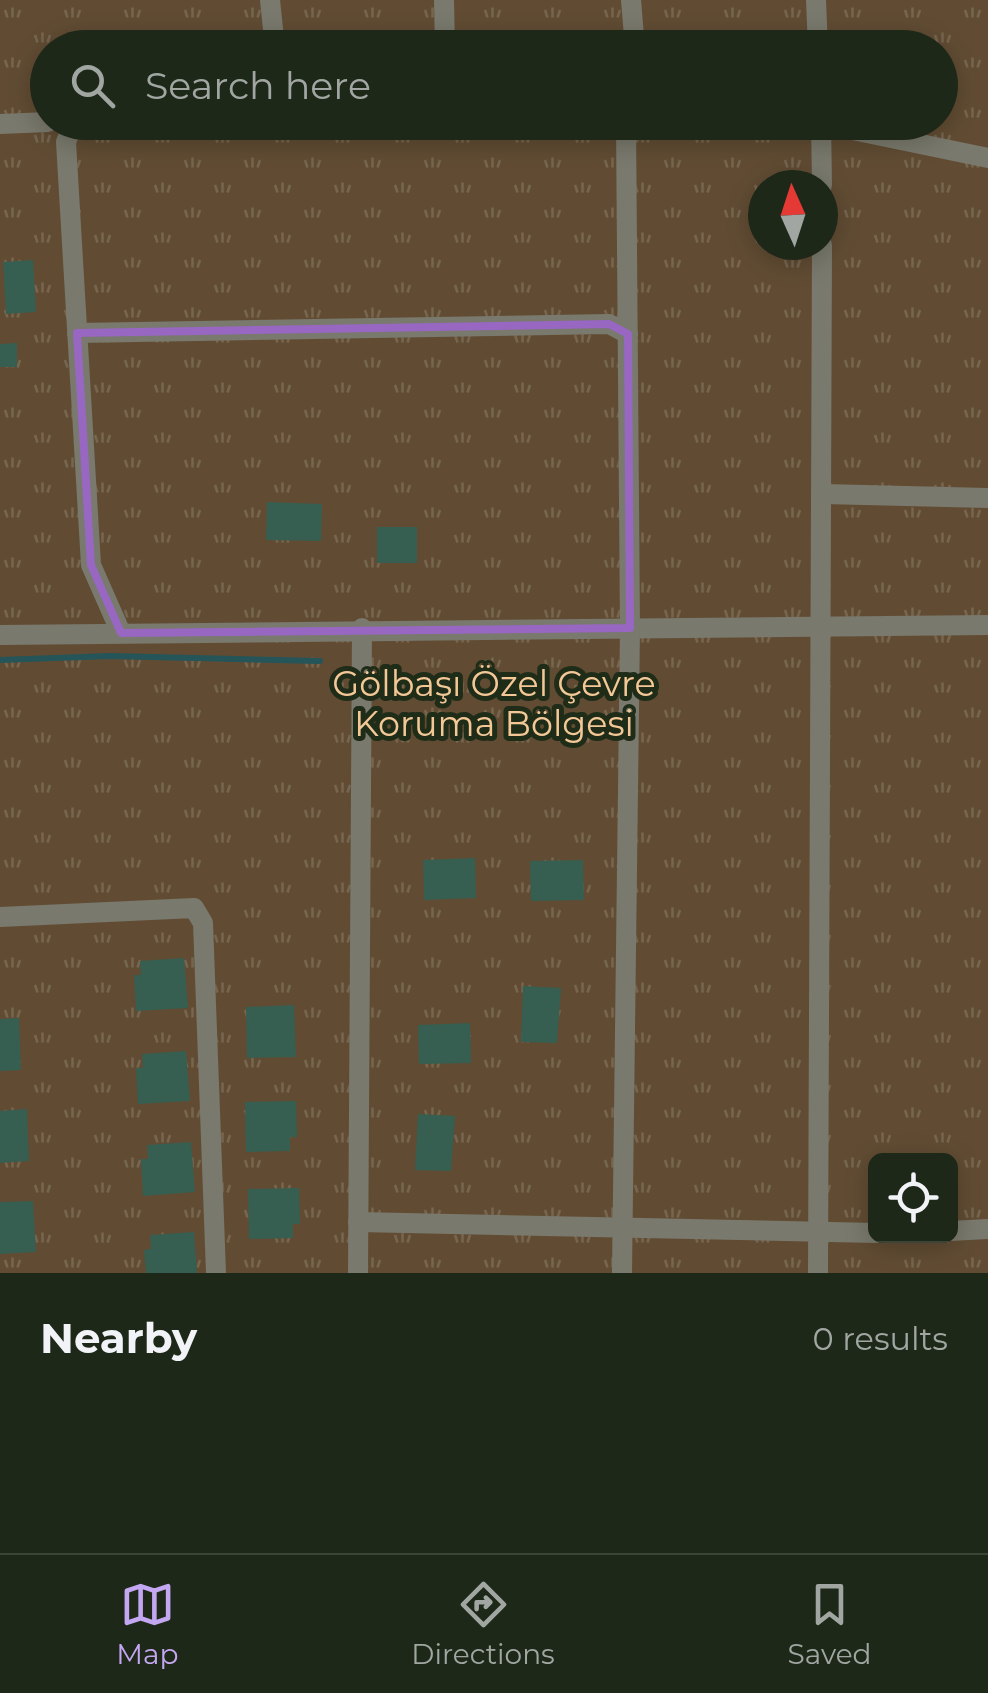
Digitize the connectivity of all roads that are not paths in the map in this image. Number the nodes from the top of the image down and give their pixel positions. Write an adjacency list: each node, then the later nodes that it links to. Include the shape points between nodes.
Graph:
1 (270, 0): 5 (street)
2 (444, 0): 6 (street)
3 (631, 0): 7 (street)
4 (816, 0): 8 (street)
5 (273, 30)
6 (445, 30)
7 (634, 30)
8 (817, 30)
9 (30, 123): 10 (street)
10 (0, 124)
11 (67, 140): 18 (street)
12 (626, 140): 19 (street)
13 (820, 140): 16 (street)
14 (901, 140): 15 (street)
15 (988, 158)
16 (821, 170)
17 (822, 260): 20 (street)
18 (77, 333): 19 (street, via 609,324); 26 (street, via 91,565)
19 (628, 334): 25 (street)
20 (823, 494): 21 (street); 22 (street)
21 (988, 498)
22 (824, 624): 23 (street); 25 (street); 34 (street)
23 (988, 626)
24 (362, 628): 25 (street); 26 (street); 29 (street)
25 (630, 628): 31 (street)
26 (121, 633): 27 (street)
27 (0, 635)
28 (0, 918): 35 (street, via 194,908 203,923)
29 (358, 1222): 31 (street); 36 (street)
30 (988, 1229): 32 (street)
31 (624, 1230): 34 (street); 37 (street)
32 (958, 1230)
33 (868, 1233): 34 (street)
34 (818, 1235): 38 (street)
35 (216, 1273)
36 (358, 1273)
37 (622, 1273)
38 (818, 1273)

